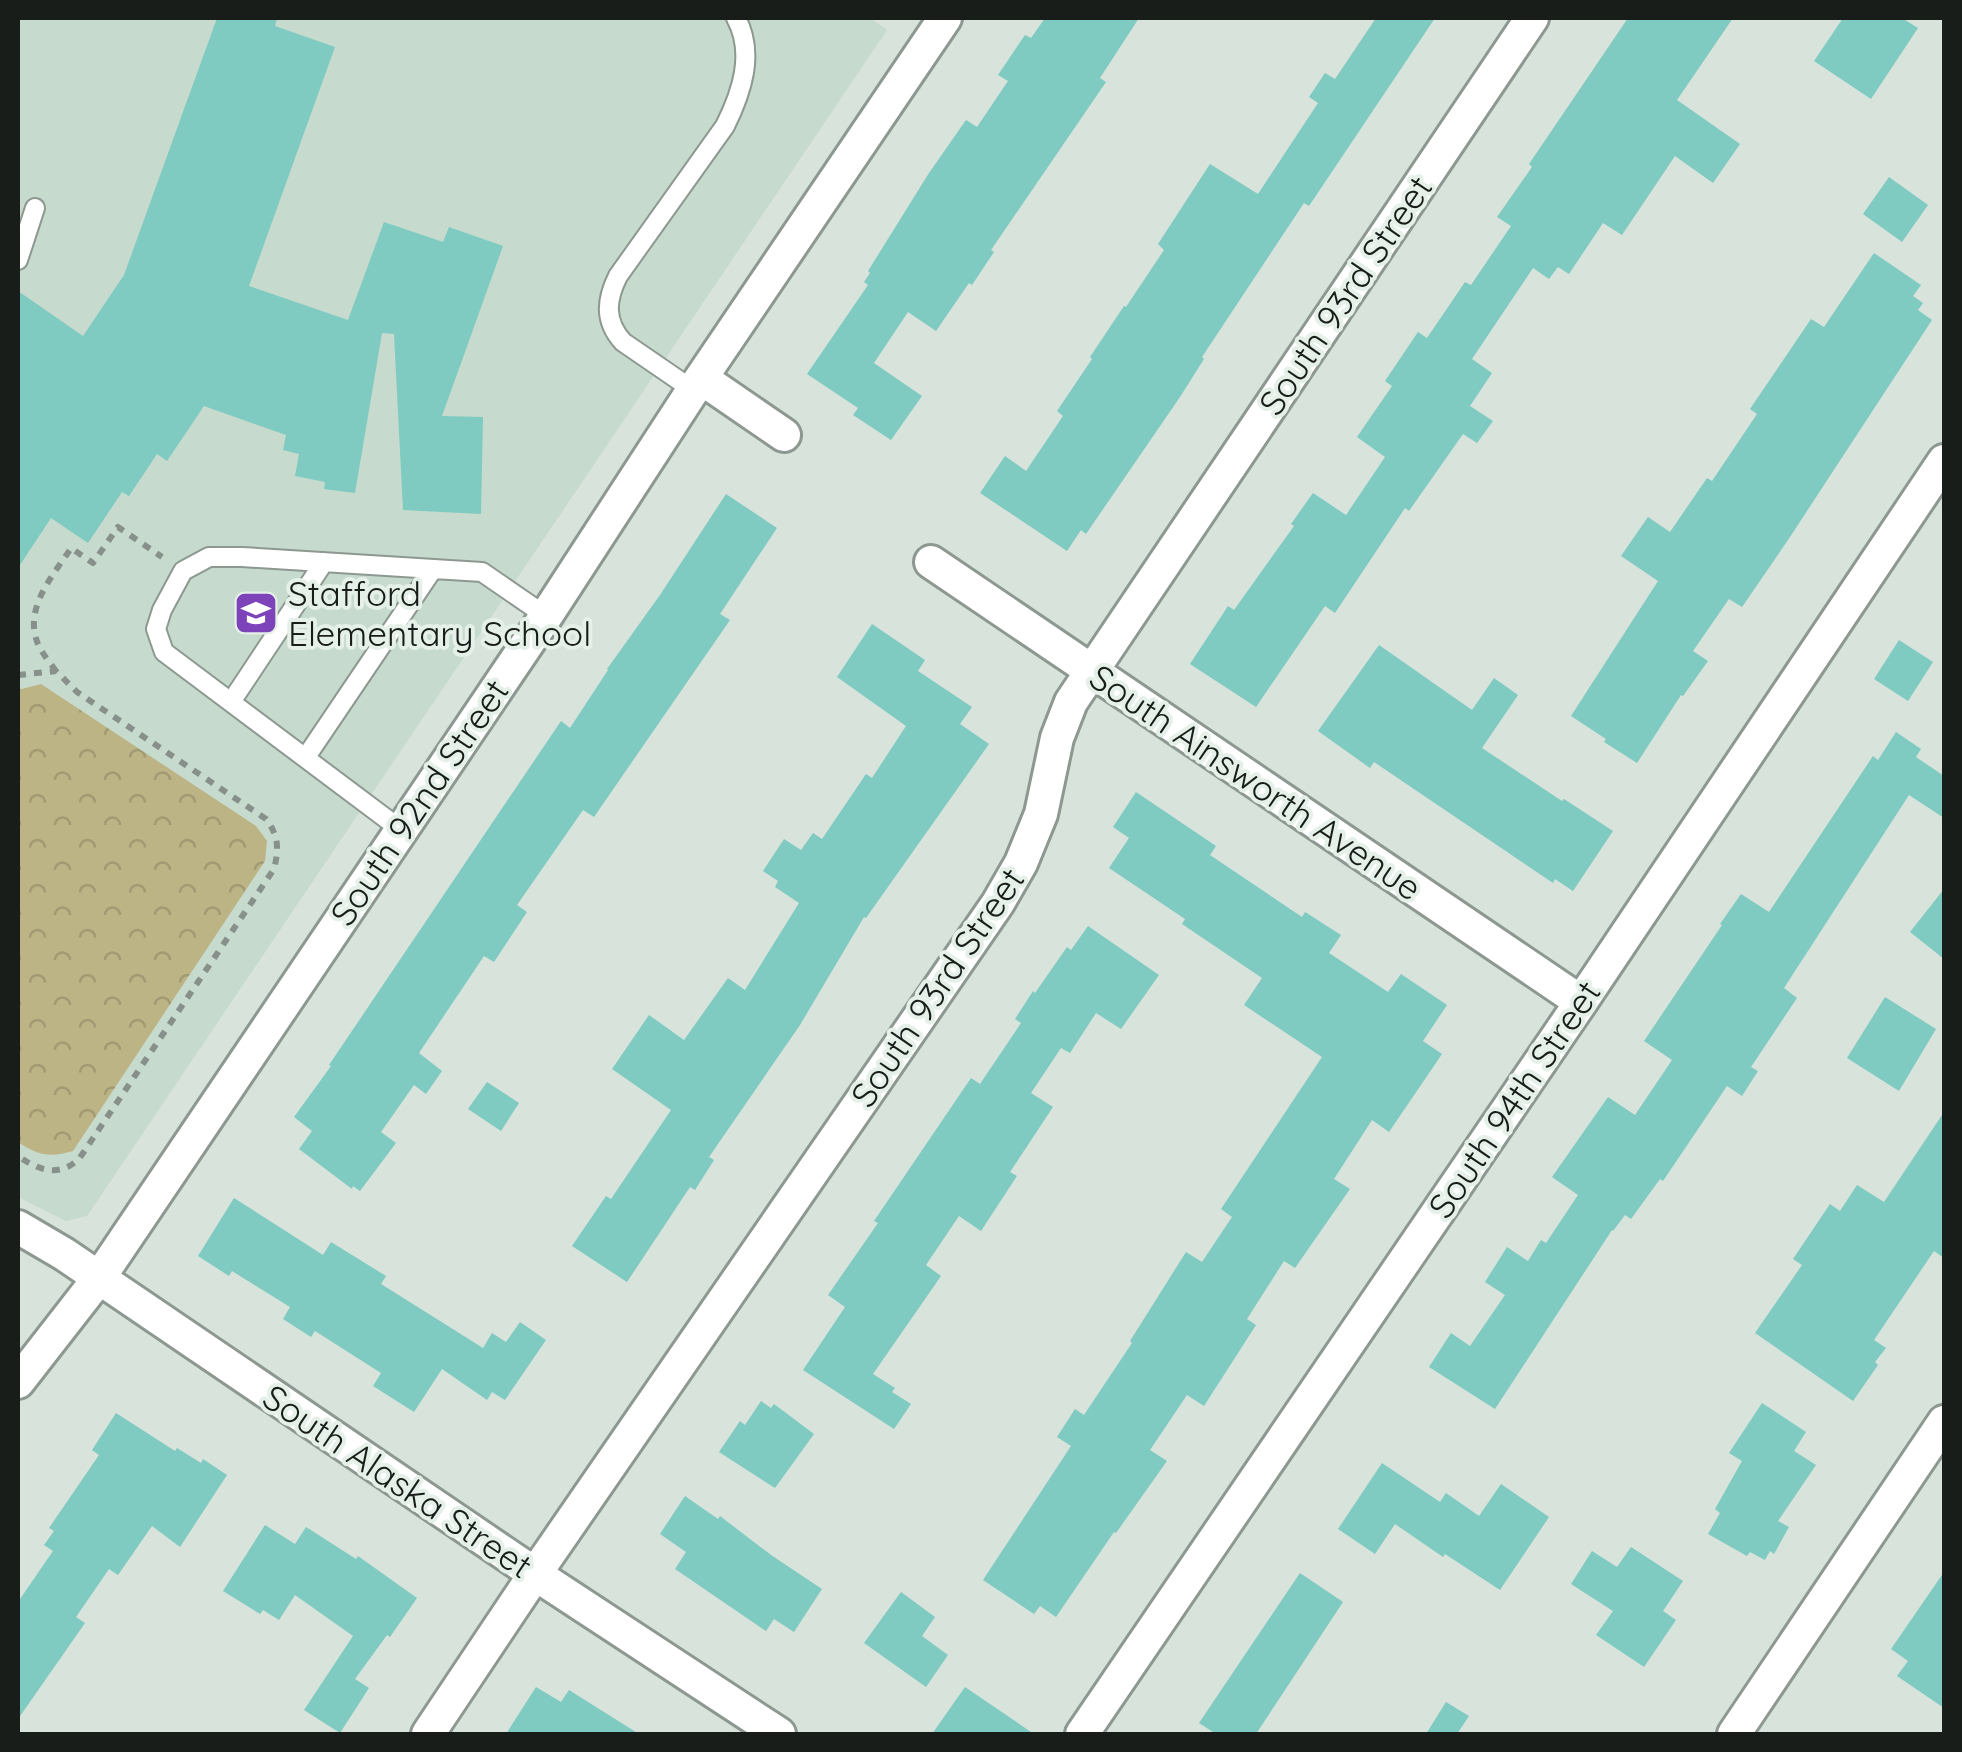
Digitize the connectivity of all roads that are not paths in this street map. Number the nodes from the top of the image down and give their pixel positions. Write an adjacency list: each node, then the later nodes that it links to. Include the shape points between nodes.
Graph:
1 (736, 18): 6 (lane, via 745,44 742,91 726,126 618,276 608,300 610,323 623,342)
2 (945, 18): 6 (street, South 92nd Street)
3 (1532, 18): 13 (street, South 93rd Street)
4 (35, 208): 5 (lane)
5 (18, 260)
6 (697, 384): 7 (street); 12 (street, South 92nd Street)
7 (784, 435)
8 (1944, 461): 17 (street, South 94th Street)
9 (324, 562): 11 (lane); 14 (lane); 14 (lane, via 210,558 183,571 156,630 164,652)
10 (931, 562): 13 (street, South Ainsworth Avenue)
11 (433, 569): 12 (lane, via 482,572); 15 (lane)
12 (546, 616): 16 (street, South 92nd Street)
13 (1092, 671): 17 (street, South Ainsworth Avenue); 22 (street, South 93rd Street, via 1070,702 1041,814 998,902)
14 (231, 702): 15 (lane)
15 (306, 758): 16 (lane)
16 (400, 828): 19 (street, South 92nd Street)
17 (1581, 1002): 25 (street, South 94th Street)
18 (18, 1226): 19 (street, South Alaska Street)
19 (98, 1278): 20 (street, South 92nd Street); 22 (street, South Alaska Street)
20 (18, 1382)
21 (1944, 1422): 26 (street)
22 (535, 1574): 23 (street, South 93rd Street); 24 (street, South Alaska Street)
23 (428, 1734)
24 (779, 1734)
25 (1082, 1734)
26 (1734, 1734)

